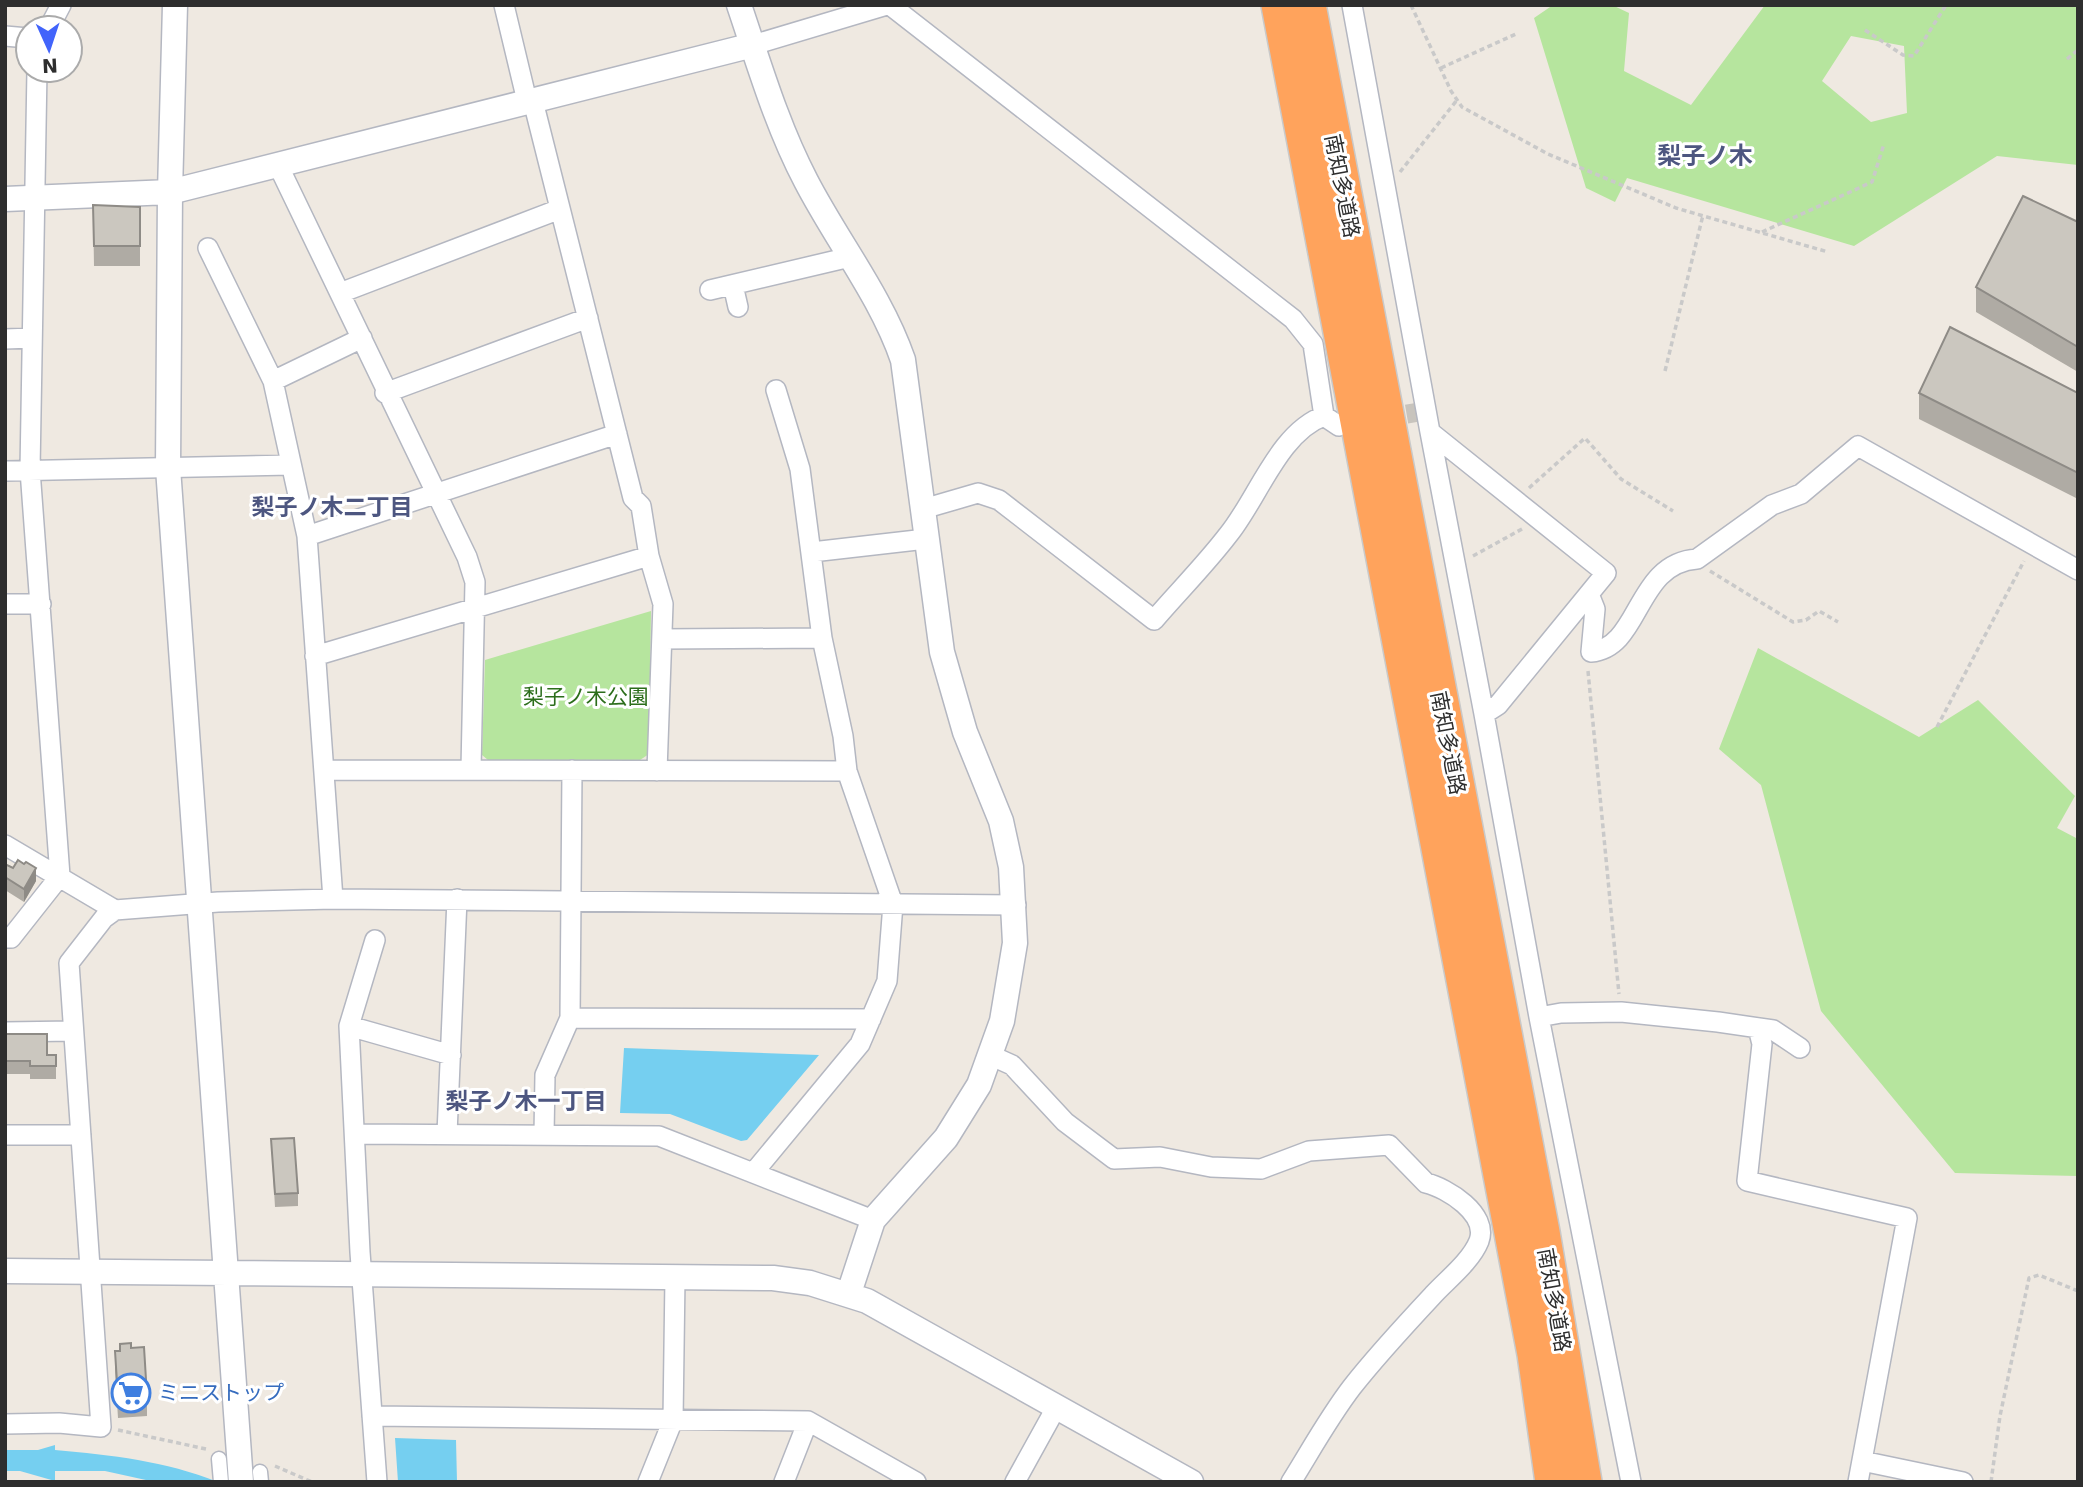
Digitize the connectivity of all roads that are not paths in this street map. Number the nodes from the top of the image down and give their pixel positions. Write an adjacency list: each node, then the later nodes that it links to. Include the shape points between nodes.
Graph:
1 (174, 5): 12 (street)
2 (504, 5): 10 (street)
3 (739, 5): 8 (street)
4 (889, 5): 8 (street); 36 (street, via 1293,319 1313,344 1332,421 1310,421 1276,460 1230,534 1154,620 999,500 978,493)
5 (1279, 5): 103 (highway, 南知多道路, via 1535,1354)
6 (1308, 5): 104 (highway, 南知多道路, via 1539,1219)
7 (1352, 5): 29 (street)
8 (753, 45): 10 (street); 17 (street, via 791,150)
9 (37, 84): 14 (street)
10 (527, 101): 11 (street); 15 (street, via 535,109)
11 (278, 165): 12 (street); 20 (street)
12 (170, 192): 14 (street); 32 (street)
13 (5, 199): 14 (street)
14 (35, 199): 23 (street)
15 (561, 209): 20 (street); 22 (street)
16 (208, 248): 26 (street)
17 (850, 257): 18 (street); 36 (street, via 885,317 903,360)
18 (733, 285): 19 (street); 21 (street)
19 (710, 290)
20 (340, 293): 24 (street)
21 (738, 307)
22 (588, 318): 28 (street); 30 (street)
23 (32, 338): 25 (street); 34 (street)
24 (362, 338): 26 (street); 28 (street)
25 (5, 339)
26 (273, 381): 31 (street)
27 (776, 390): 39 (street, via 800,470)
28 (385, 393): 35 (street)
29 (1430, 432): 42 (street, via 1606,573); 49 (street)
30 (617, 434): 35 (street); 40 (street, via 633,498 641,506)
31 (291, 465): 32 (street); 37 (street)
32 (168, 468): 34 (street); 60 (street)
33 (5, 471): 34 (street)
34 (30, 471): 44 (street)
35 (434, 494): 37 (street); 45 (street, via 467,557)
36 (923, 509): 38 (street)
37 (307, 536): 48 (street)
38 (926, 539): 39 (street); 62 (street, via 945,666 965,733 1001,821)
39 (812, 552): 46 (street)
40 (649, 556): 45 (street); 47 (street, via 663,604)
41 (2078, 570): 42 (street, via 1858,446 1801,494 1772,505 1697,559 1682,560 1658,574 1619,637 1604,651 1591,652 1595,609)
42 (1589, 594): 49 (street, via 1499,705)
43 (5, 604): 44 (street)
44 (41, 604): 56 (street)
45 (476, 607): 48 (street); 50 (street)
46 (822, 638): 47 (street); 54 (street)
47 (663, 639): 53 (street)
48 (315, 656): 51 (street)
49 (1485, 714): 66 (street)
50 (471, 769): 51 (street); 52 (street)
51 (324, 770): 57 (street)
52 (572, 770): 53 (street); 59 (street)
53 (657, 771): 54 (street)
54 (847, 771): 61 (street)
55 (5, 845): 56 (street)
56 (60, 876): 63 (street); 64 (street, via 11,937)
57 (333, 899): 58 (street); 60 (street)
58 (457, 900): 59 (street); 74 (street)
59 (570, 903): 61 (street); 67 (street)
60 (199, 904): 63 (street); 85 (street)
61 (893, 904): 62 (street); 68 (street, via 887,981)
62 (1016, 905): 75 (street, via 1010,989)
63 (115, 910): 71 (street, via 69,963)
64 (5, 938)
65 (374, 940): 69 (street)
66 (1539, 1017): 70 (street, via 1621,1012); 105 (street)
67 (570, 1018): 68 (street); 80 (street, via 545,1075)
68 (871, 1019): 81 (street, via 860,1044)
69 (349, 1026): 74 (street); 76 (street)
70 (1758, 1028): 73 (street, via 1773,1030); 94 (street, via 1762,1044 1747,1181 1907,1218)
71 (74, 1031): 72 (street); 79 (street)
72 (5, 1032)
73 (1800, 1048)
74 (451, 1055): 77 (street)
75 (992, 1056): 82 (street, via 946,1138); 102 (street, via 1012,1065 1065,1122 1114,1159 1160,1157 1210,1167 1261,1169 1309,1151 1389,1145 1426,1183 1473,1213 1479,1240 1458,1270 1352,1387)
76 (355, 1134): 77 (street); 86 (street)
77 (447, 1134): 80 (street)
78 (5, 1135): 79 (street)
79 (81, 1135): 84 (street)
80 (544, 1135): 81 (street, via 659,1136)
81 (754, 1172): 82 (street)
82 (873, 1220): 88 (street)
83 (5, 1271): 84 (street)
84 (90, 1272): 85 (street); 93 (street, via 101,1427)
85 (226, 1274): 86 (street); 95 (street)
86 (361, 1275): 87 (street); 90 (street)
87 (675, 1277): 88 (street, via 773,1278); 91 (street)
88 (849, 1293): 89 (street)
89 (1057, 1406): 100 (street); 101 (street)
90 (372, 1416): 91 (street); 96 (street)
91 (673, 1420): 92 (street); 97 (street)
92 (808, 1421): 98 (street); 99 (street)
93 (5, 1424)
94 (1862, 1461): 106 (street); 107 (street)
95 (241, 1470)
96 (377, 1482)
97 (648, 1482)
98 (784, 1482)
99 (916, 1482)
100 (1015, 1482)
101 (1191, 1482)
102 (1290, 1482)
103 (1553, 1482)
104 (1584, 1482)
105 (1631, 1482)
106 (1858, 1482)
107 (1963, 1482)

